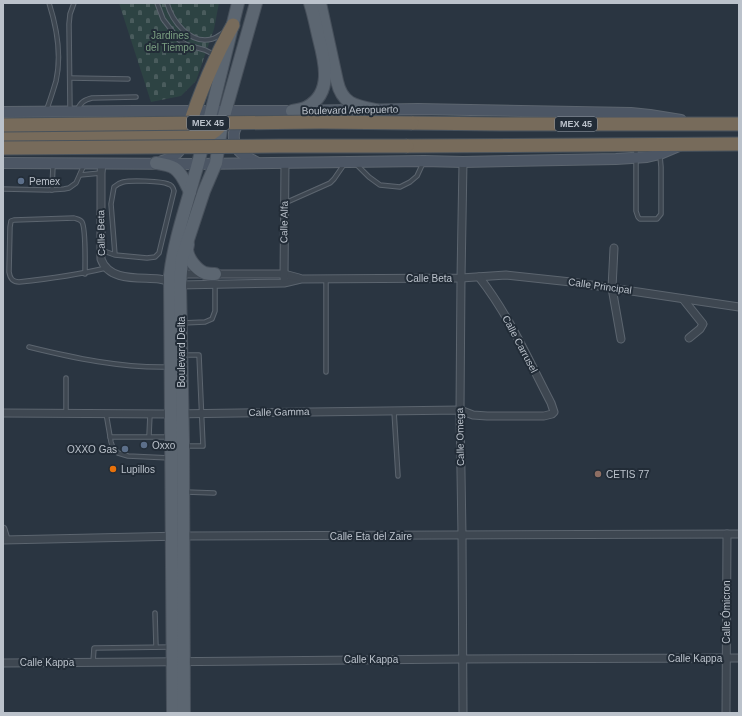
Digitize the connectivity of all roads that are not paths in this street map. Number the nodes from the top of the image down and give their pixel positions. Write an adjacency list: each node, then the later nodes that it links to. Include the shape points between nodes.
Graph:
1 (49, 3): 21 (lane, via 57,33 58,64)
2 (74, 3): 11 (lane, via 69,24)
3 (157, 3): 10 (lane, via 163,19 179,40)
4 (167, 3): 9 (lane, via 179,25 198,40 212,39)
5 (238, 3): 9 (main road)
6 (256, 3): 23 (main road, Boulevard Delta)
7 (310, 3): 19 (main road, via 324,60 325,82 313,102)
8 (320, 3): 15 (main road, via 342,94 352,103)
9 (233, 25): 10 (highway, via 223,42)
10 (220, 58): 17 (highway); 18 (main road, Boulevard Delta)
11 (70, 78): 12 (lane); 22 (lane)
12 (128, 79)
13 (136, 97): 22 (lane, via 92,98 81,102)
14 (264, 110): 19 (street, Boulevard Aeropuerto); 23 (street, Boulevard Aeropuerto); 35 (street, via 244,118 234,130 233,141 236,148)
15 (376, 110): 19 (street, Boulevard Aeropuerto); 24 (street, Boulevard Aeropuerto, via 632,113)
16 (173, 111): 17 (street, Boulevard Aeropuerto); 22 (street, Boulevard Aeropuerto); 27 (street, via 181,118 186,127)
17 (194, 111): 18 (street, Boulevard Aeropuerto); 27 (highway)
18 (212, 111): 23 (street, Boulevard Aeropuerto); 28 (main road, Boulevard Delta)
19 (292, 111)
20 (3, 112): 21 (street, Boulevard Aeropuerto)
21 (46, 112): 22 (street, Boulevard Aeropuerto)
22 (74, 112)
23 (224, 117): 28 (highway, via 212,134); 44 (main road, Boulevard Delta)
24 (697, 124): 25 (highway, Boulevard Aeropuerto / MEX 45); 26 (highway, Boulevard Aeropuerto / MEX 45, bridge, via 321,122)
25 (739, 124)
26 (3, 125)
27 (186, 134): 28 (highway); 29 (highway); 43 (street, via 177,154)
28 (204, 135): 45 (main road, Boulevard Delta)
29 (3, 136)
30 (739, 144): 32 (highway, MEX 45, via 681,145)
31 (3, 148): 33 (highway, MEX 45, bridge, via 407,146)
32 (659, 149): 33 (highway, MEX 45); 33 (lane, via 661,212 657,219 642,219 637,215)
33 (636, 151): 38 (street, via 616,159)
34 (424, 161): 37 (street); 37 (lane, via 417,176 400,187 380,185); 38 (street)
35 (256, 162): 36 (street); 44 (street)
36 (285, 162): 37 (street); 51 (street, Calle Alfa)
37 (351, 162): 51 (lane, via 330,183)
38 (463, 162): 60 (street, Calle Omega)
39 (3, 163): 40 (street)
40 (53, 163): 41 (street); 49 (lane)
41 (85, 163): 42 (street); 47 (lane)
42 (102, 163): 43 (street); 46 (street, Calle Beta)
43 (156, 163): 45 (street); 50 (main road, via 174,167)
44 (216, 163): 45 (street); 52 (main road, Boulevard Delta)
45 (198, 164): 50 (main road, Boulevard Delta)
46 (100, 173): 47 (lane); 54 (street, Calle Beta)
47 (80, 175): 49 (lane, via 73,186)
48 (3, 189): 49 (lane)
49 (52, 190)
50 (190, 192): 61 (main road, Boulevard Delta, via 173,255)
51 (285, 203): 58 (street, Calle Alfa)
52 (189, 238): 61 (main road, Boulevard Delta); 62 (main road, via 187,250 192,262)
53 (614, 248): 66 (street)
54 (101, 250): 55 (lane); 56 (street, Calle Beta, via 101,259)
55 (115, 255): 55 (lane, via 147,258 158,255 174,191 171,185 161,182 128,181 120,182 114,187 111,204)
56 (106, 268): 57 (lane); 61 (street, Calle Beta, via 116,275)
57 (85, 274): 57 (lane, via 84,232 80,220 74,218 11,221 9,277 12,280 19,282)
58 (284, 274): 62 (street, Calle Beta); 63 (street, Calle Beta); 65 (street, Calle Alfa)
59 (479, 277): 60 (street, Calle Principal); 66 (street, Calle Principal, via 519,276); 85 (street, Calle Carrusel, via 507,319)
60 (461, 278): 64 (street, Calle Beta); 77 (street, Calle Omega)
61 (172, 279): 62 (street, Calle Beta); 62 (street, Calle Beta); 69 (main road, Boulevard Delta); 74 (main road, Boulevard Delta)
62 (215, 279): 65 (street, Calle Beta); 69 (lane, via 215,311 212,319)
63 (301, 279): 64 (street, Calle Beta); 65 (street, Calle Beta)
64 (326, 279): 75 (lane)
65 (284, 283)
66 (612, 288): 67 (street, Calle Principal); 71 (street)
67 (683, 299): 68 (street, Calle Principal); 70 (street, via 703,324)
68 (739, 306)
69 (181, 323): 73 (main road, Boulevard Delta)
70 (689, 338)
71 (621, 339)
72 (29, 347): 74 (lane, via 98,361)
73 (181, 355): 81 (lane, via 199,355); 84 (main road, Boulevard Delta)
74 (171, 367): 84 (main road, Boulevard Delta)
75 (326, 372)
76 (66, 378): 80 (lane)
77 (460, 410): 78 (street, Calle Gamma); 85 (street, Calle Gamma, via 473,415 487,416); 97 (street, Calle Omega)
78 (394, 411): 81 (street, Calle Gamma); 91 (lane)
79 (3, 413): 80 (street, Calle Gamma)
80 (66, 413): 82 (street, Calle Gamma)
81 (202, 413): 84 (street, Calle Gamma); 89 (lane, via 203,446)
82 (106, 414): 83 (street, Calle Gamma); 87 (lane)
83 (150, 414): 84 (street, Calle Gamma); 86 (lane)
84 (176, 414): 88 (main road, Boulevard Delta); 89 (main road, Boulevard Delta)
85 (553, 414)
86 (149, 436): 87 (lane); 88 (lane)
87 (110, 437): 90 (lane, via 113,448 122,455)
88 (170, 437): 90 (main road, Boulevard Delta)
89 (183, 446): 92 (main road, Boulevard Delta)
90 (171, 458): 98 (main road, Boulevard Delta)
91 (398, 476)
92 (183, 492): 93 (lane); 98 (main road, Boulevard Delta)
93 (214, 493)
94 (3, 529): 99 (street)
95 (727, 534): 96 (street, Calle Eta del Zaire); 97 (street, Calle Eta del Zaire); 103 (street, Calle Ómicron)
96 (739, 534)
97 (462, 536): 98 (street, Calle Eta del Zaire); 105 (street, Calle Omega)
98 (177, 537): 99 (street, Calle Eta del Zaire); 102 (main road, Boulevard Delta); 107 (main road, Boulevard Delta)
99 (4, 540)
100 (155, 613): 101 (lane)
101 (156, 647): 102 (lane); 106 (lane, via 94,648)
102 (172, 647): 107 (main road, Boulevard Delta)
103 (726, 658): 104 (street, Calle Kappa); 105 (street, Calle Kappa); 112 (street, Calle Ómicron)
104 (739, 658)
105 (462, 659): 107 (street, Calle Kappa); 111 (street, Calle Omega)
106 (93, 662): 107 (street, Calle Kappa); 108 (street, Calle Kappa)
107 (178, 662): 109 (main road, Boulevard Delta); 110 (main road, Boulevard Delta)
108 (3, 663)
109 (173, 713)
110 (184, 713)
111 (463, 713)
112 (726, 713)

